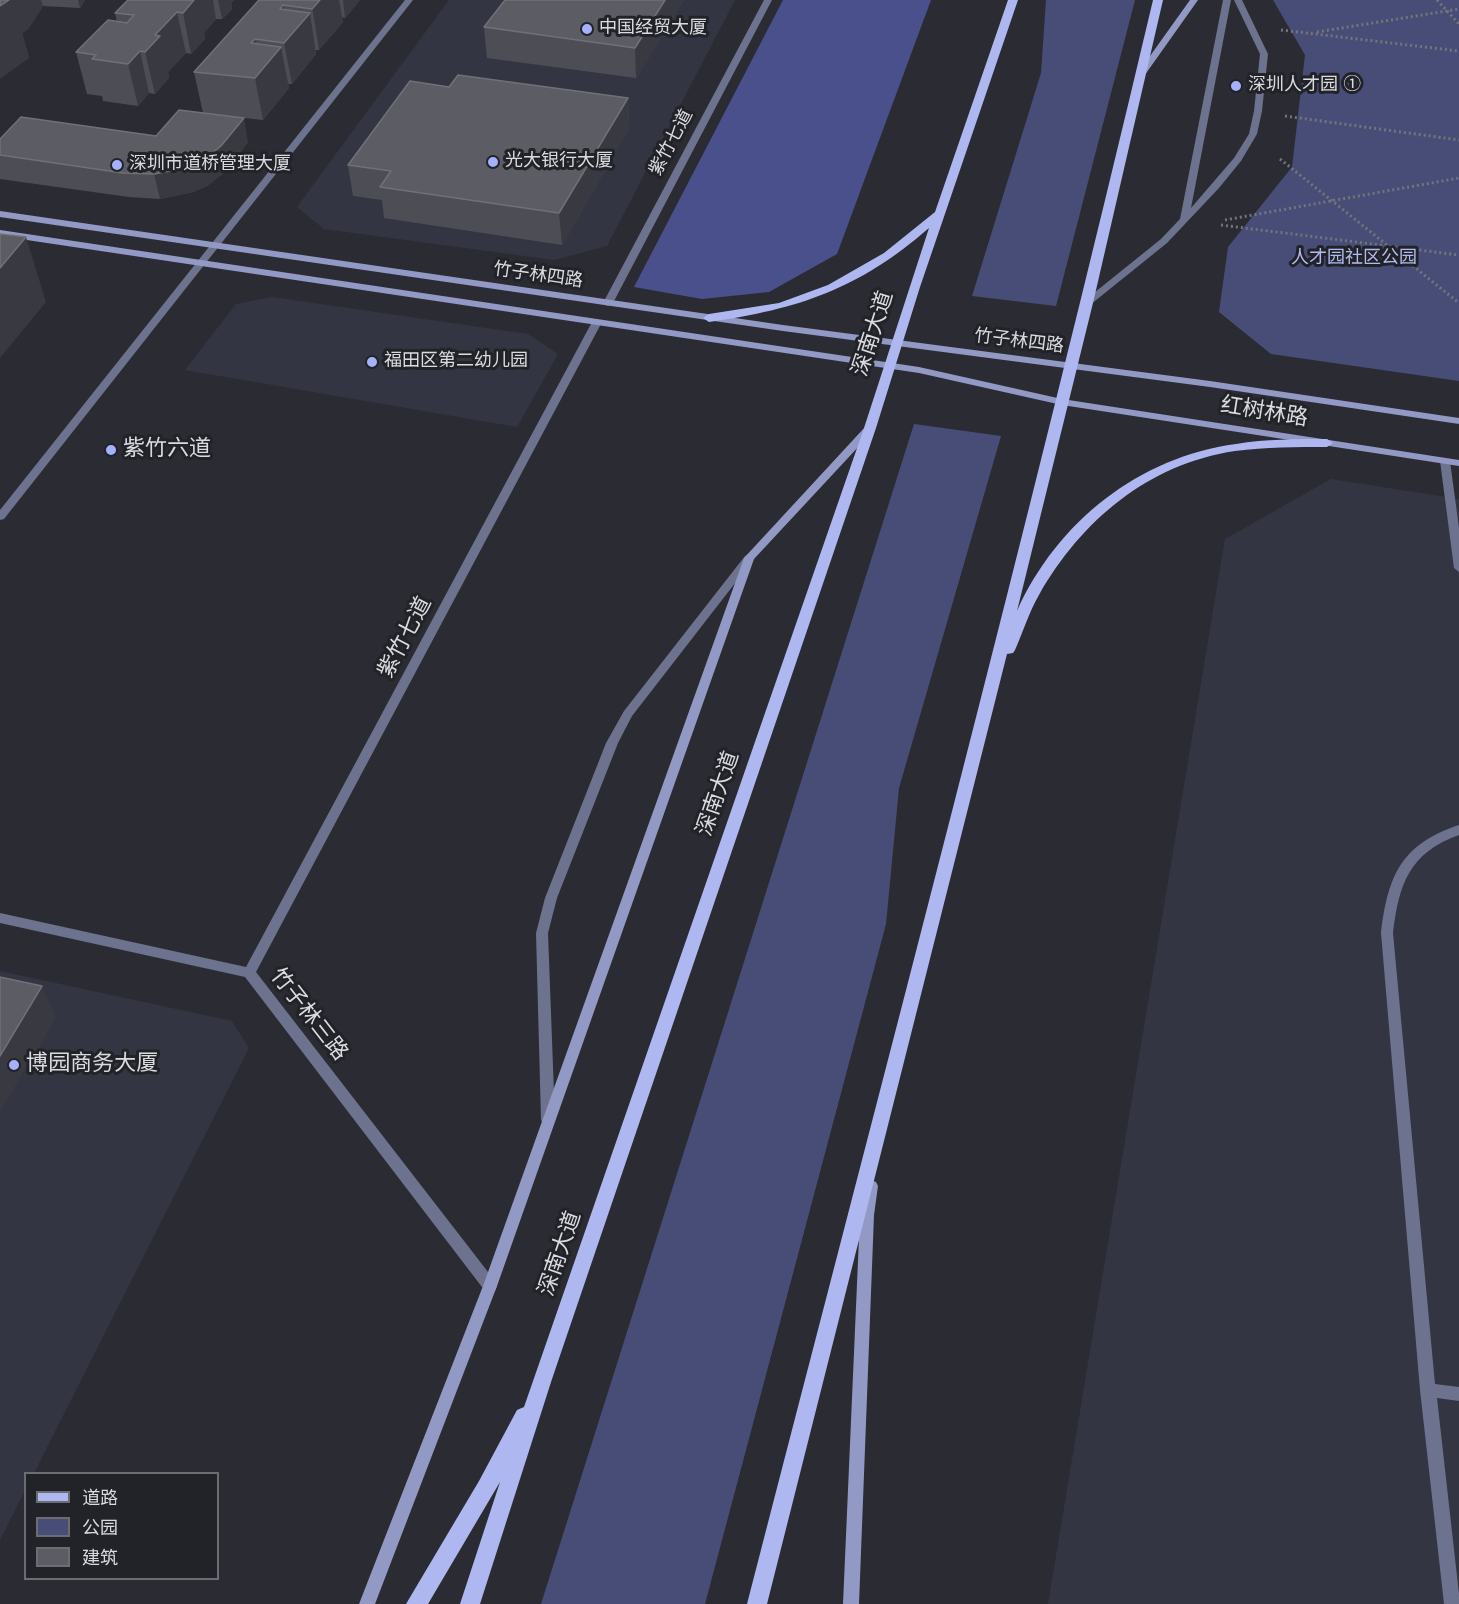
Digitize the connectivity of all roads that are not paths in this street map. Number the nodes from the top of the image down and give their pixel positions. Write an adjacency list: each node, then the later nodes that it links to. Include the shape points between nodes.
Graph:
1 (409, 0): 13 (street)
2 (768, 0): 15 (street, 紫竹七道)
3 (1013, 0): 9 (main road, 深南大道)
4 (1158, 0): 8 (main road)
5 (1194, 0): 8 (street)
6 (1227, 0): 11 (street)
7 (1238, 0): 11 (street, via 1264,54 1253,134 1238,159)
8 (1138, 78): 16 (main road)
9 (940, 212): 17 (main road, via 879,262 819,294 780,306); 19 (main road, 深南大道)
10 (0, 214): 13 (street, 竹子林四路)
11 (1184, 221): 16 (street)
12 (0, 233): 14 (street, 竹子林四路)
13 (215, 245): 14 (street); 15 (street, 竹子林四路)
14 (201, 263): 18 (street, 竹子林四路); 28 (street)
15 (608, 303): 17 (street, 竹子林四路)
16 (1087, 303): 21 (main road)
17 (710, 318): 19 (street, 竹子林四路)
18 (597, 322): 20 (street, 竹子林四路); 34 (street, 紫竹七道)
19 (896, 343): 20 (main road, 深南大道); 21 (street, 竹子林四路)
20 (889, 366): 22 (street, 竹子林四路); 24 (main road, 深南大道)
21 (1071, 366): 22 (main road); 23 (street, 红树林路)
22 (1062, 402): 25 (street, 红树林路); 31 (main road)
23 (1459, 421)
24 (870, 428): 29 (street); 38 (main road, 深南大道)
25 (1327, 443): 26 (street, 红树林路); 31 (main road, via 1259,443 1204,452 1163,467 1125,490 1087,523 1049,567 1031,597)
26 (1445, 461): 27 (street, 红树林路); 30 (street)
27 (1459, 463)
28 (0, 517)
29 (749, 558): 35 (street); 35 (street, via 628,714 612,744 551,898 542,933)
30 (1459, 568)
31 (990, 694): 36 (main road)
32 (1459, 830): 39 (street, via 1442,835 1416,852 1390,899 1387,933)
33 (0, 918): 34 (street, 竹子林三路)
34 (249, 973): 37 (street, 竹子林三路)
35 (549, 1122): 37 (street)
36 (876, 1136): 44 (main road); 45 (street, via 867,1215)
37 (490, 1286): 41 (street)
38 (543, 1379): 42 (main road, via 486,1488); 43 (main road, 深南大道)
39 (1428, 1390): 40 (street); 46 (street)
40 (1459, 1394)
41 (367, 1604)
42 (416, 1604)
43 (470, 1604)
44 (757, 1604)
45 (851, 1604)
46 (1452, 1604)

